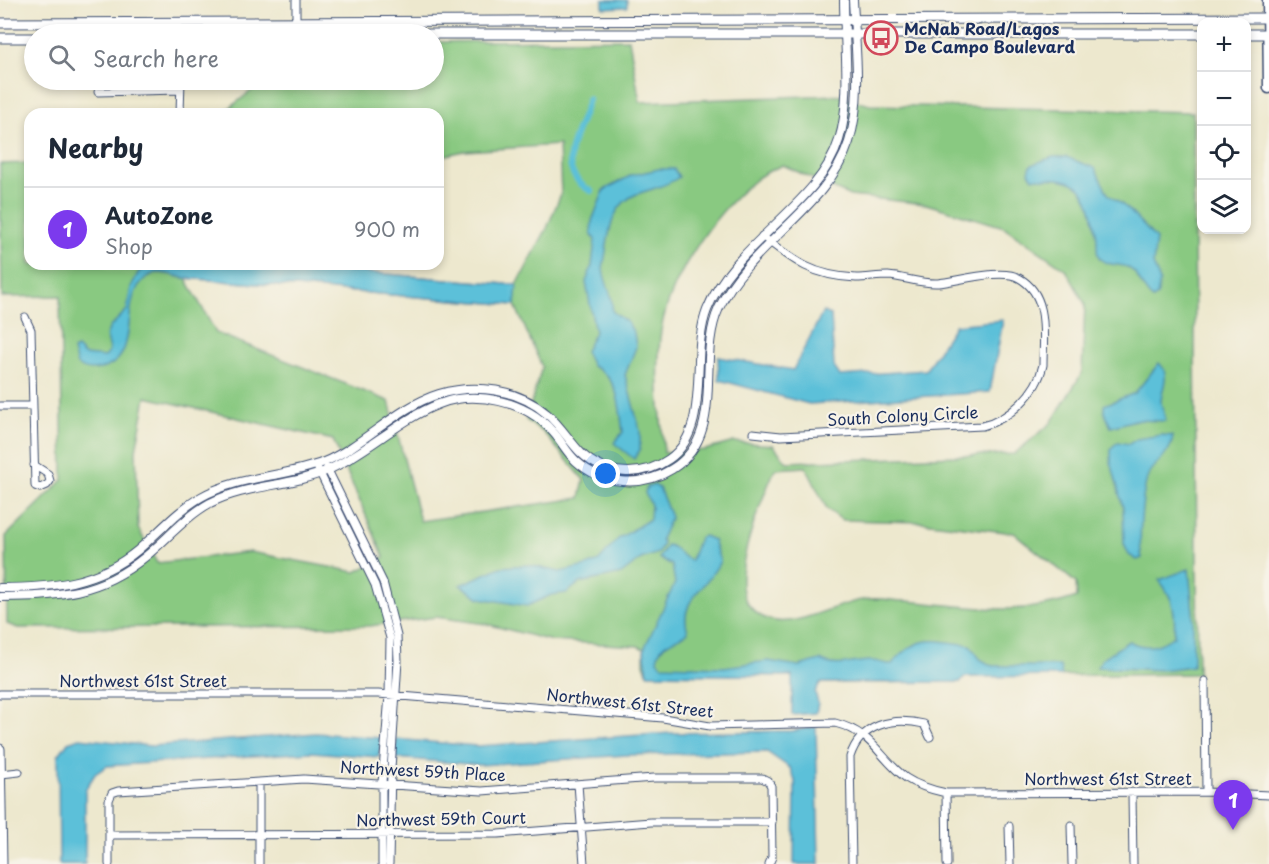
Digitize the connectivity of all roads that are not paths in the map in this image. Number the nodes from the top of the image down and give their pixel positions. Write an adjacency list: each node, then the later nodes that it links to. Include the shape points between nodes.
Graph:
1 (296, 0): 10 (street)
2 (844, 0): 6 (street)
3 (853, 0): 6 (street)
4 (1268, 0): 5 (main road)
5 (1268, 18): 7 (main road); 16 (main road)
6 (849, 21): 7 (main road); 10 (main road); 12 (street)
7 (990, 21): 13 (main road, via 982,26 959,26)
8 (162, 22): 9 (main road); 10 (main road)
9 (0, 23)
10 (296, 23)
11 (444, 34): 12 (main road)
12 (850, 34): 13 (main road); 23 (street, via 839,140 824,170); 24 (street, via 855,107 848,144 833,173)
13 (956, 34): 14 (main road)
14 (1197, 34)
15 (1251, 34): 16 (main road)
16 (1269, 34): 19 (main road)
17 (0, 38): 18 (main road)
18 (24, 38)
19 (1269, 88)
20 (180, 90): 21 (street); 22 (street)
21 (98, 93)
22 (180, 108)
23 (793, 205): 24 (street); 25 (street)
24 (800, 211): 25 (street)
25 (766, 239): 29 (street, via 735,279 716,314 710,337); 30 (street, via 728,273 707,310 699,337); 31 (street, South Colony Circle, via 807,268 842,277 885,276 935,283 1005,274 1021,278 1042,311 1043,365 1037,380 997,423 781,436)
26 (25, 317): 28 (street, via 31,330)
27 (0, 406): 28 (street)
28 (32, 406): 32 (street)
29 (705, 420): 30 (street); 33 (street, via 697,443 673,469 641,481 623,482 586,470 552,430 525,411 490,399 454,400 426,411)
30 (693, 426): 33 (street, via 670,459 641,471 623,472 591,461 552,419 529,402 490,389 472,388 435,396)
31 (753, 433)
32 (34, 465)
33 (322, 467): 34 (street, via 239,482 203,496 124,561 92,578 58,585); 35 (street, via 287,483 242,491 208,504 130,568 95,588 59,595); 38 (street, via 386,616)
34 (0, 588)
35 (0, 597)
36 (1205, 681): 47 (street)
37 (0, 694): 38 (street, Northwest 61st Street)
38 (393, 695): 39 (street, Northwest 61st Street, via 663,718 710,726 836,723); 45 (street)
39 (861, 734): 40 (street, via 882,723 917,722 927,727); 48 (street, Northwest 61st Street, via 907,778); 65 (street, via 850,757)
40 (930, 737)
41 (0, 749): 43 (main road)
42 (19, 772): 43 (street)
43 (1, 774): 58 (main road)
44 (258, 783): 45 (street, Northwest 59th Place, via 323,779); 55 (street); 57 (street, Northwest 59th Place, via 112,793)
45 (386, 784): 46 (street, Northwest 59th Place, via 482,791); 56 (street)
46 (578, 784): 51 (street, Northwest 59th Place, via 654,778 762,778 768,781); 54 (street)
47 (1206, 792): 49 (street, Northwest 61st Street); 50 (street, Northwest 61st Street)
48 (946, 793): 49 (street, Northwest 61st Street); 66 (street)
49 (1132, 793): 69 (street)
50 (1269, 795)
51 (772, 822): 54 (street, Northwest 59th Court, via 651,822); 64 (street)
52 (1071, 825): 68 (street)
53 (1009, 826): 67 (street)
54 (581, 828): 56 (street, Northwest 59th Court, via 498,834); 63 (street)
55 (258, 834): 56 (street, Northwest 59th Court); 57 (street, Northwest 59th Court); 60 (street)
56 (386, 834): 61 (street); 62 (street)
57 (110, 835): 59 (street)
58 (2, 864)
59 (109, 864)
60 (258, 864)
61 (382, 864)
62 (389, 864)
63 (584, 864)
64 (769, 864)
65 (852, 864)
66 (947, 864)
67 (1010, 864)
68 (1072, 864)
69 (1133, 864)

